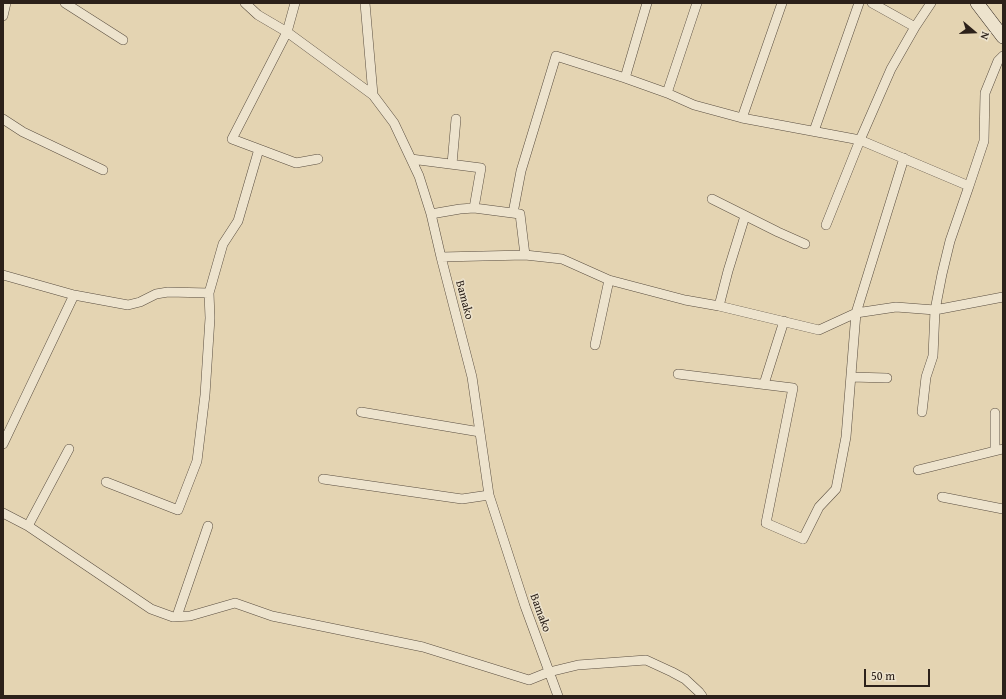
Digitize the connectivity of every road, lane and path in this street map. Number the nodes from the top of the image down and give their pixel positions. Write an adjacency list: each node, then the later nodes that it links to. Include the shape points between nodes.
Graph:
1 (6, 3): 13 (street)
2 (66, 3): 17 (street)
3 (245, 3): 15 (street, Bamako, via 258,15)
4 (295, 3): 15 (street)
5 (365, 3): 21 (street)
6 (647, 3): 19 (street)
7 (697, 3): 20 (street)
8 (782, 3): 22 (street)
9 (859, 3): 25 (street)
10 (872, 3): 14 (street)
11 (931, 3): 14 (street)
12 (977, 3): 16 (street)
13 (3, 16)
14 (915, 27): 26 (street, via 891,69)
15 (287, 32): 21 (street, Bamako); 27 (street, via 232,139)
16 (1003, 37)
17 (123, 40)
18 (1003, 56): 33 (street, via 998,61 984,93 984,141)
19 (625, 78): 20 (street); 36 (street, via 556,56 521,171)
20 (667, 93): 22 (street, via 694,105)
21 (373, 95): 30 (street, Bamako, via 394,123)
22 (742, 118): 25 (street)
23 (3, 119): 32 (street, via 23,132)
24 (456, 119): 31 (street)
25 (814, 131): 26 (street)
26 (860, 140): 28 (street); 39 (street)
27 (259, 149): 29 (street, via 296,163); 45 (street, via 238,221 223,244)
28 (904, 158): 33 (street); 50 (street)
29 (318, 159)
30 (411, 159): 31 (street); 37 (street, Bamako)
31 (452, 164): 35 (street, via 481,168)
32 (103, 170)
33 (969, 186): 49 (street, via 950,241)
34 (712, 199): 38 (street)
35 (474, 208): 36 (street); 37 (street)
36 (513, 213): 41 (street, via 520,214)
37 (431, 214): 42 (street, Bamako)
38 (745, 216): 40 (street); 48 (street)
39 (826, 226)
40 (805, 244)
41 (525, 255): 42 (street); 44 (street, via 562,259)
42 (440, 257): 60 (street, Bamako, via 472,377)
43 (3, 275): 46 (street)
44 (609, 280): 48 (street); 52 (street)
45 (209, 293): 46 (street, via 168,292 128,305); 66 (street, via 205,395 197,461 178,510)
46 (74, 295): 61 (street)
47 (1003, 297): 49 (street)
48 (719, 306): 51 (street)
49 (935, 310): 50 (street, via 896,307); 58 (street, via 933,356 926,378)
50 (856, 313): 51 (street, via 819,330); 54 (street)
51 (784, 321): 56 (street)
52 (595, 345)
53 (678, 374): 56 (street)
54 (851, 377): 55 (street); 56 (street, via 846,437 836,489 819,507 804,538 766,523 793,388)
55 (887, 378)
56 (764, 384)
57 (361, 412): 60 (street)
58 (922, 412)
59 (995, 413): 63 (street)
60 (480, 432): 67 (street, Bamako)
61 (3, 444)
62 (69, 450): 71 (street)
63 (999, 450): 64 (street)
64 (918, 470)
65 (323, 480): 67 (street, via 462,499)
66 (106, 482)
67 (489, 495): 74 (street, Bamako)
68 (942, 497): 69 (street)
69 (1003, 509)
70 (3, 513): 71 (street)
71 (28, 526): 73 (street, via 151,609 173,617)
72 (208, 526): 73 (street)
73 (177, 616): 74 (street, via 190,616 235,603 272,616 422,647 529,680)
74 (549, 672): 75 (street, Bamako); 76 (street, via 578,665 646,660 685,679)
75 (558, 696)
76 (702, 696)

